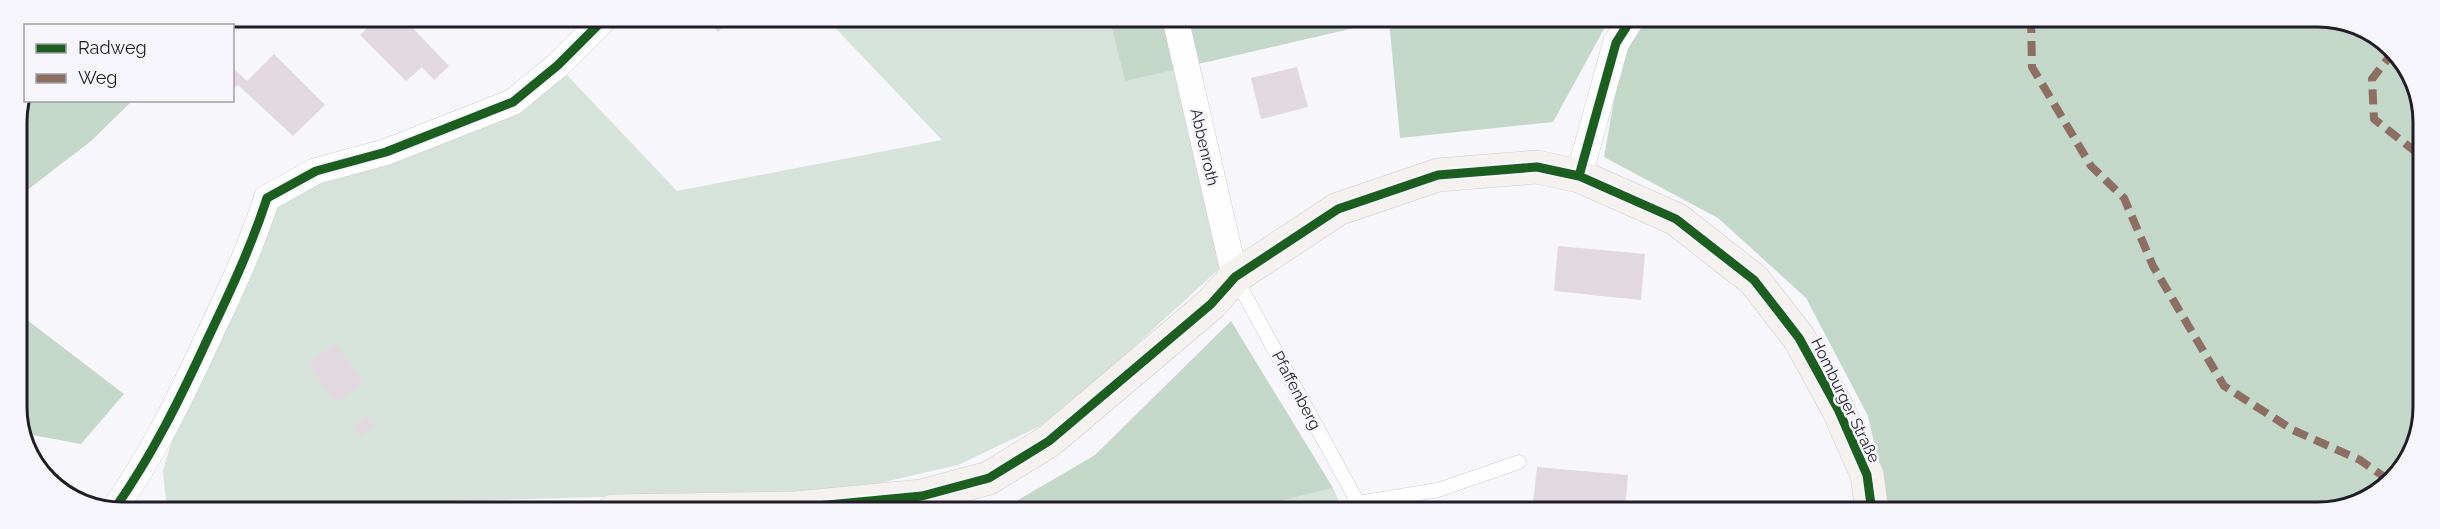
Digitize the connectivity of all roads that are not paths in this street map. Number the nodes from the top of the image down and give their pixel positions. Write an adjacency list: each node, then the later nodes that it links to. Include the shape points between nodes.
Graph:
1 (596, 27): 7 (street, via 513,102 386,152 316,171 267,198 250,248 170,420)
2 (1177, 27): 5 (street, Abbenroth)
3 (1626, 27): 4 (street, via 1616,43)
4 (1579, 176): 5 (main road, Homburger Straße, via 1537,167 1438,175 1338,209); 11 (main road, Homburger Straße, via 1677,219 1754,280 1799,338 1838,409 1867,475)
5 (1236, 277): 8 (main road, Homburger Straße, via 1211,304 1049,441 989,478 922,496); 9 (lane, Pfaffenberg)
6 (1519, 462): 10 (lane, Pfaffenberg, via 1438,490)
7 (119, 502)
8 (859, 502)
9 (1357, 502)
10 (1364, 502)
11 (1871, 502)

